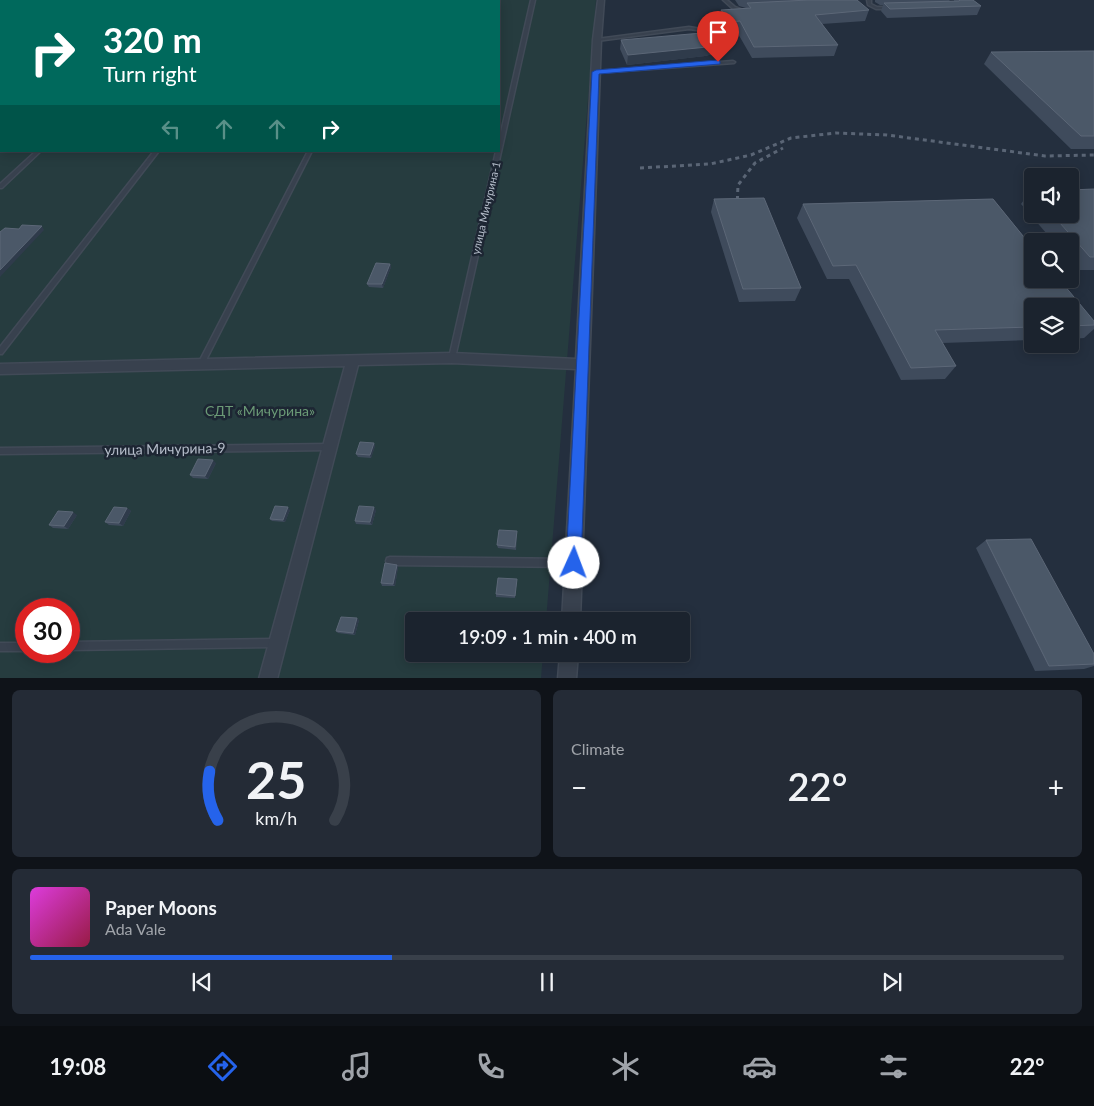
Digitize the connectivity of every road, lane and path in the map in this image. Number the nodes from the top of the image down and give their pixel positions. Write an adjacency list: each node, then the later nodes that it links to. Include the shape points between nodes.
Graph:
1 (534, 0): 11 (lane, улица Мичурина-1)
2 (601, 0): 8 (street)
3 (725, 0): 6 (lane, via 734,8)
4 (868, 0): 5 (lane, via 876,8)
5 (898, 8)
6 (750, 12)
7 (712, 31): 8 (lane, via 689,28)
8 (597, 40): 10 (street)
9 (733, 62): 10 (lane)
10 (596, 72): 21 (street)
11 (500, 148)
12 (38, 152): 16 (lane)
13 (156, 152): 17 (lane)
14 (309, 152): 20 (lane)
15 (499, 152): 18 (lane, улица Мичурина-1)
16 (0, 187)
17 (0, 352)
18 (452, 358): 19 (street); 21 (street)
19 (353, 360): 20 (street); 23 (street)
20 (202, 364): 22 (street)
21 (582, 364): 26 (street)
22 (0, 369)
23 (330, 447): 24 (lane, улица Мичурина-9); 28 (street)
24 (0, 451)
25 (390, 560): 26 (lane)
26 (574, 563): 27 (street)
27 (571, 612)
28 (277, 643): 29 (lane); 33 (street)
29 (80, 646)
30 (0, 647): 31 (lane)
31 (15, 647)
32 (568, 662): 34 (street)
33 (268, 678)
34 (567, 678)

